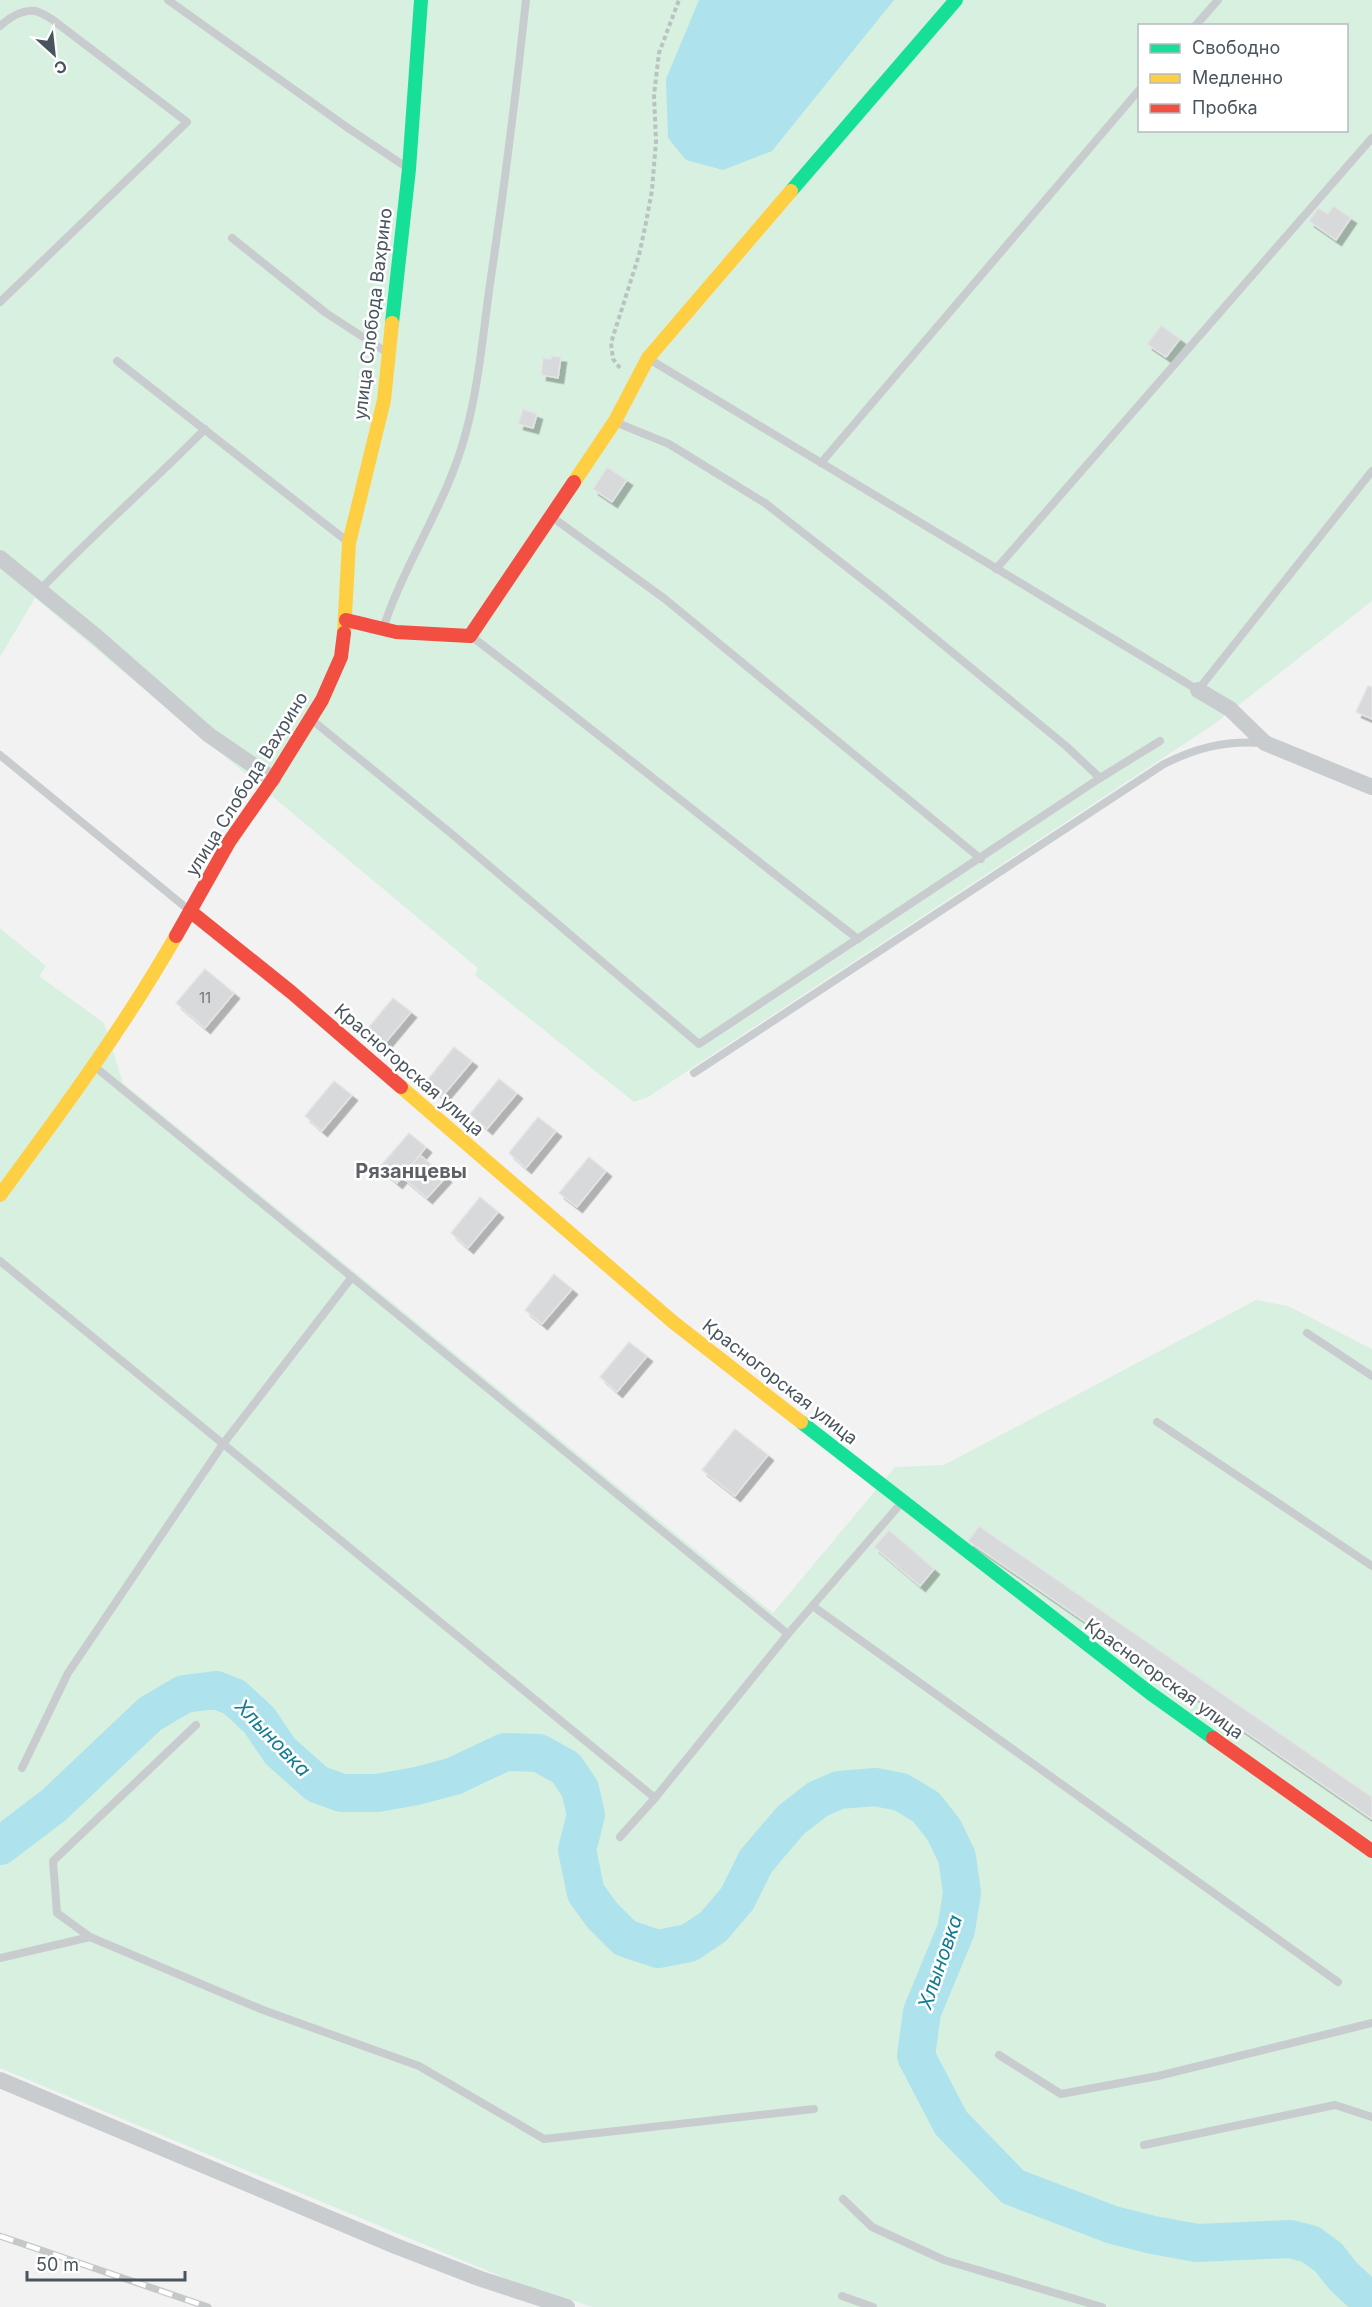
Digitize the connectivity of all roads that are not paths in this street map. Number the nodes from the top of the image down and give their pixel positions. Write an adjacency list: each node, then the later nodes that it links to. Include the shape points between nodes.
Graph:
1 (168, 0): 10 (lane)
2 (421, 0): 10 (street, улица Слобода Вахрино)
3 (526, 0): 26 (lane, via 503,196 466,433 443,496)
4 (956, 0): 14 (street)
5 (1218, 0): 6 (lane)
6 (1198, 24)
7 (0, 26): 12 (lane, via 20,13 35,11 53,20 187,122)
8 (1138, 91): 18 (lane)
9 (1372, 138): 23 (lane)
10 (409, 169): 13 (street, улица Слобода Вахрино)
11 (232, 238): 13 (lane, via 326,313)
12 (0, 302)
13 (389, 354): 21 (street, улица Слобода Вахрино, via 384,400)
14 (648, 358): 16 (street); 18 (lane)
15 (117, 361): 17 (lane)
16 (615, 421): 20 (street); 34 (lane, via 669,444 765,503 885,597)
17 (205, 429): 21 (lane); 24 (lane)
18 (822, 463): 23 (lane)
19 (1372, 471): 28 (lane)
20 (552, 516): 27 (street); 36 (lane, via 665,599)
21 (349, 543): 25 (street, улица Слобода Вахрино)
22 (0, 558): 24 (street)
23 (996, 569): 28 (lane)
24 (40, 590): 33 (street, via 210,735)
25 (346, 620): 26 (street); 29 (street, улица Слобода Вахрино, via 341,657)
26 (383, 629): 27 (street)
27 (470, 636): 38 (lane)
28 (1198, 690): 31 (street, via 1230,709)
29 (310, 719): 33 (street, улица Слобода Вахрино); 38 (lane, via 699,1044)
30 (1160, 741): 34 (lane)
31 (1265, 743): 35 (street); 40 (lane, via 1212,745 1164,765)
32 (0, 755): 37 (lane)
33 (273, 778): 37 (street, улица Слобода Вахрино, via 229,842)
34 (1100, 778): 36 (lane)
35 (1372, 787)
36 (981, 859): 38 (lane)
37 (190, 911): 39 (street, улица Слобода Вахрино, via 144,992); 48 (street, Красногорская улица, via 291,992 674,1322)
38 (858, 939)
39 (94, 1065): 41 (street, улица Слобода Вахрино); 43 (lane)
40 (694, 1073)
41 (0, 1195)
42 (0, 1261): 47 (lane)
43 (352, 1277): 47 (lane); 51 (lane)
44 (1307, 1333): 45 (lane)
45 (1372, 1376)
46 (1157, 1422): 49 (lane)
47 (223, 1444): 53 (lane, via 68,1673); 54 (lane)
48 (903, 1501): 50 (lane); 56 (street, Красногорская улица, via 1150,1693)
49 (1372, 1566)
50 (814, 1607): 51 (lane); 59 (lane)
51 (788, 1634): 54 (lane)
52 (196, 1725): 57 (lane, via 53,1861 57,1913)
53 (22, 1768)
54 (655, 1798): 55 (lane)
55 (620, 1837)
56 (1372, 1851)
57 (90, 1937): 58 (lane); 63 (lane, via 263,2010 420,2066 544,2139)
58 (0, 1958)
59 (1338, 1982)
60 (1372, 2023): 61 (lane, via 1158,2076 1061,2094)
61 (999, 2055)
62 (0, 2080): 68 (street, via 408,2251 481,2280)
63 (814, 2109)
64 (1372, 2117): 65 (lane, via 1335,2104)
65 (1144, 2145)
66 (843, 2199): 70 (lane, via 872,2228 944,2260)
67 (842, 2296): 69 (lane)
68 (567, 2307)
69 (873, 2307)
70 (1102, 2307)

